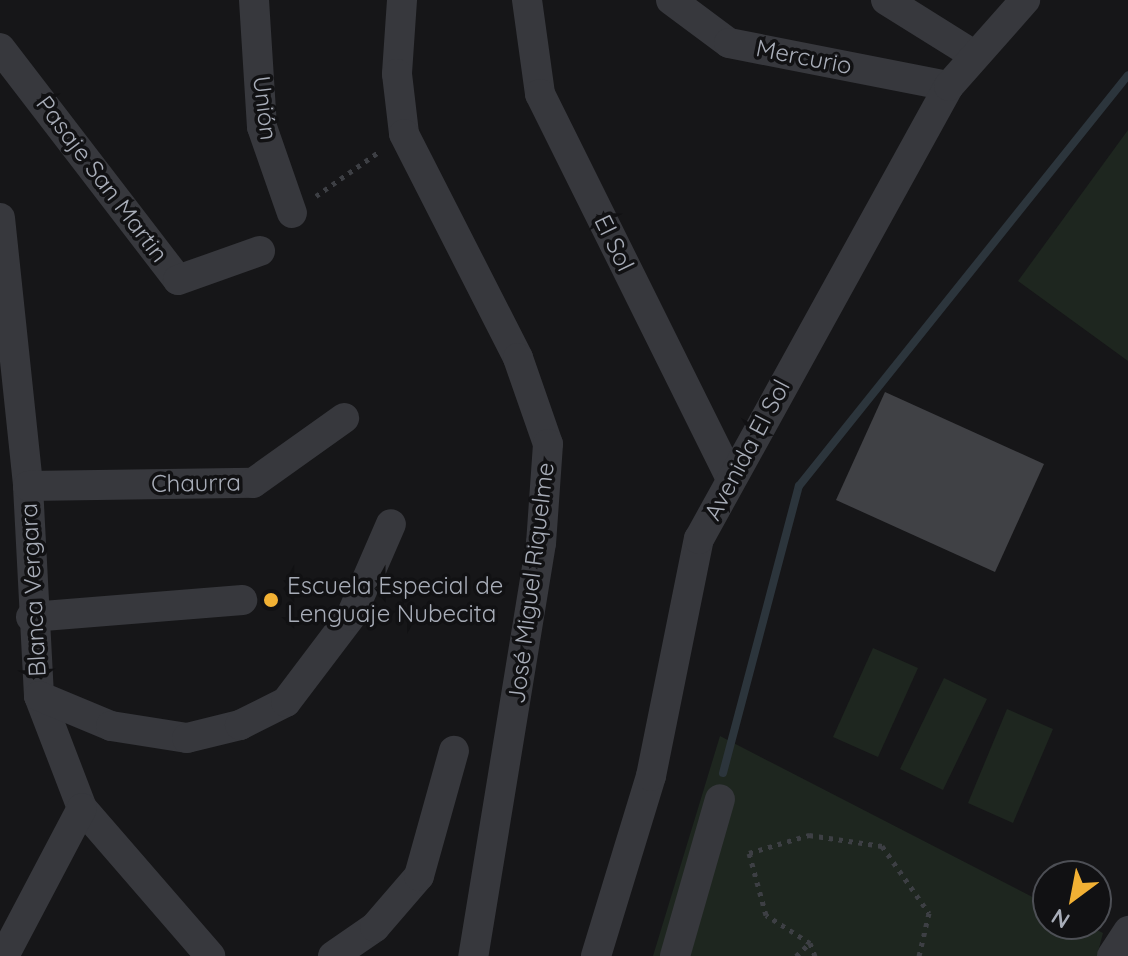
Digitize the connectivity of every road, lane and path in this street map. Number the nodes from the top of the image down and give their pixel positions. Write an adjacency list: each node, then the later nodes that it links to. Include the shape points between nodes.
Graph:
1 (254, 0): 11 (street, Unión, via 262,127)
2 (402, 0): 10 (street, José Miguel Riquelme, via 397,74)
3 (527, 0): 15 (street, El Sol, via 540,94)
4 (671, 0): 9 (street, Mercurio, via 729,43)
5 (886, 0): 8 (street)
6 (1025, 0): 8 (street, Avenida El Sol)
7 (0, 48): 13 (street, Pasaje San Martin, via 178,280)
8 (974, 55): 9 (street, Avenida El Sol)
9 (949, 86): 15 (street, Avenida El Sol)
10 (404, 134): 11 (path); 29 (street, José Miguel Riquelme, via 518,358 548,444 541,543)
11 (292, 213)
12 (0, 218): 16 (street, Blanca Vergara)
13 (260, 251)
14 (344, 418): 16 (street, Chaurra, via 253,483)
15 (730, 476): 30 (street, Avenida El Sol, via 699,539 651,776)
16 (28, 486): 19 (street, Blanca Vergara)
17 (391, 524): 20 (street, via 351,616 286,702 240,725 187,738 111,726)
18 (242, 600): 19 (street)
19 (31, 617): 20 (street, Blanca Vergara)
20 (39, 696): 23 (street, Blanca Vergara)
21 (454, 751): 28 (street, via 419,876 375,927)
22 (720, 799): 31 (street)
23 (82, 808): 26 (street); 27 (street, Blanca Vergara)
24 (1128, 931): 35 (street)
25 (810, 943): 32 (path); 33 (path); 34 (path, via 766,915 749,853 809,835 882,846 929,913)
26 (4, 956)
27 (210, 956)
28 (333, 956)
29 (473, 956)
30 (596, 956)
31 (675, 956)
32 (796, 956)
33 (815, 956)
34 (919, 956)
35 (1112, 956)

